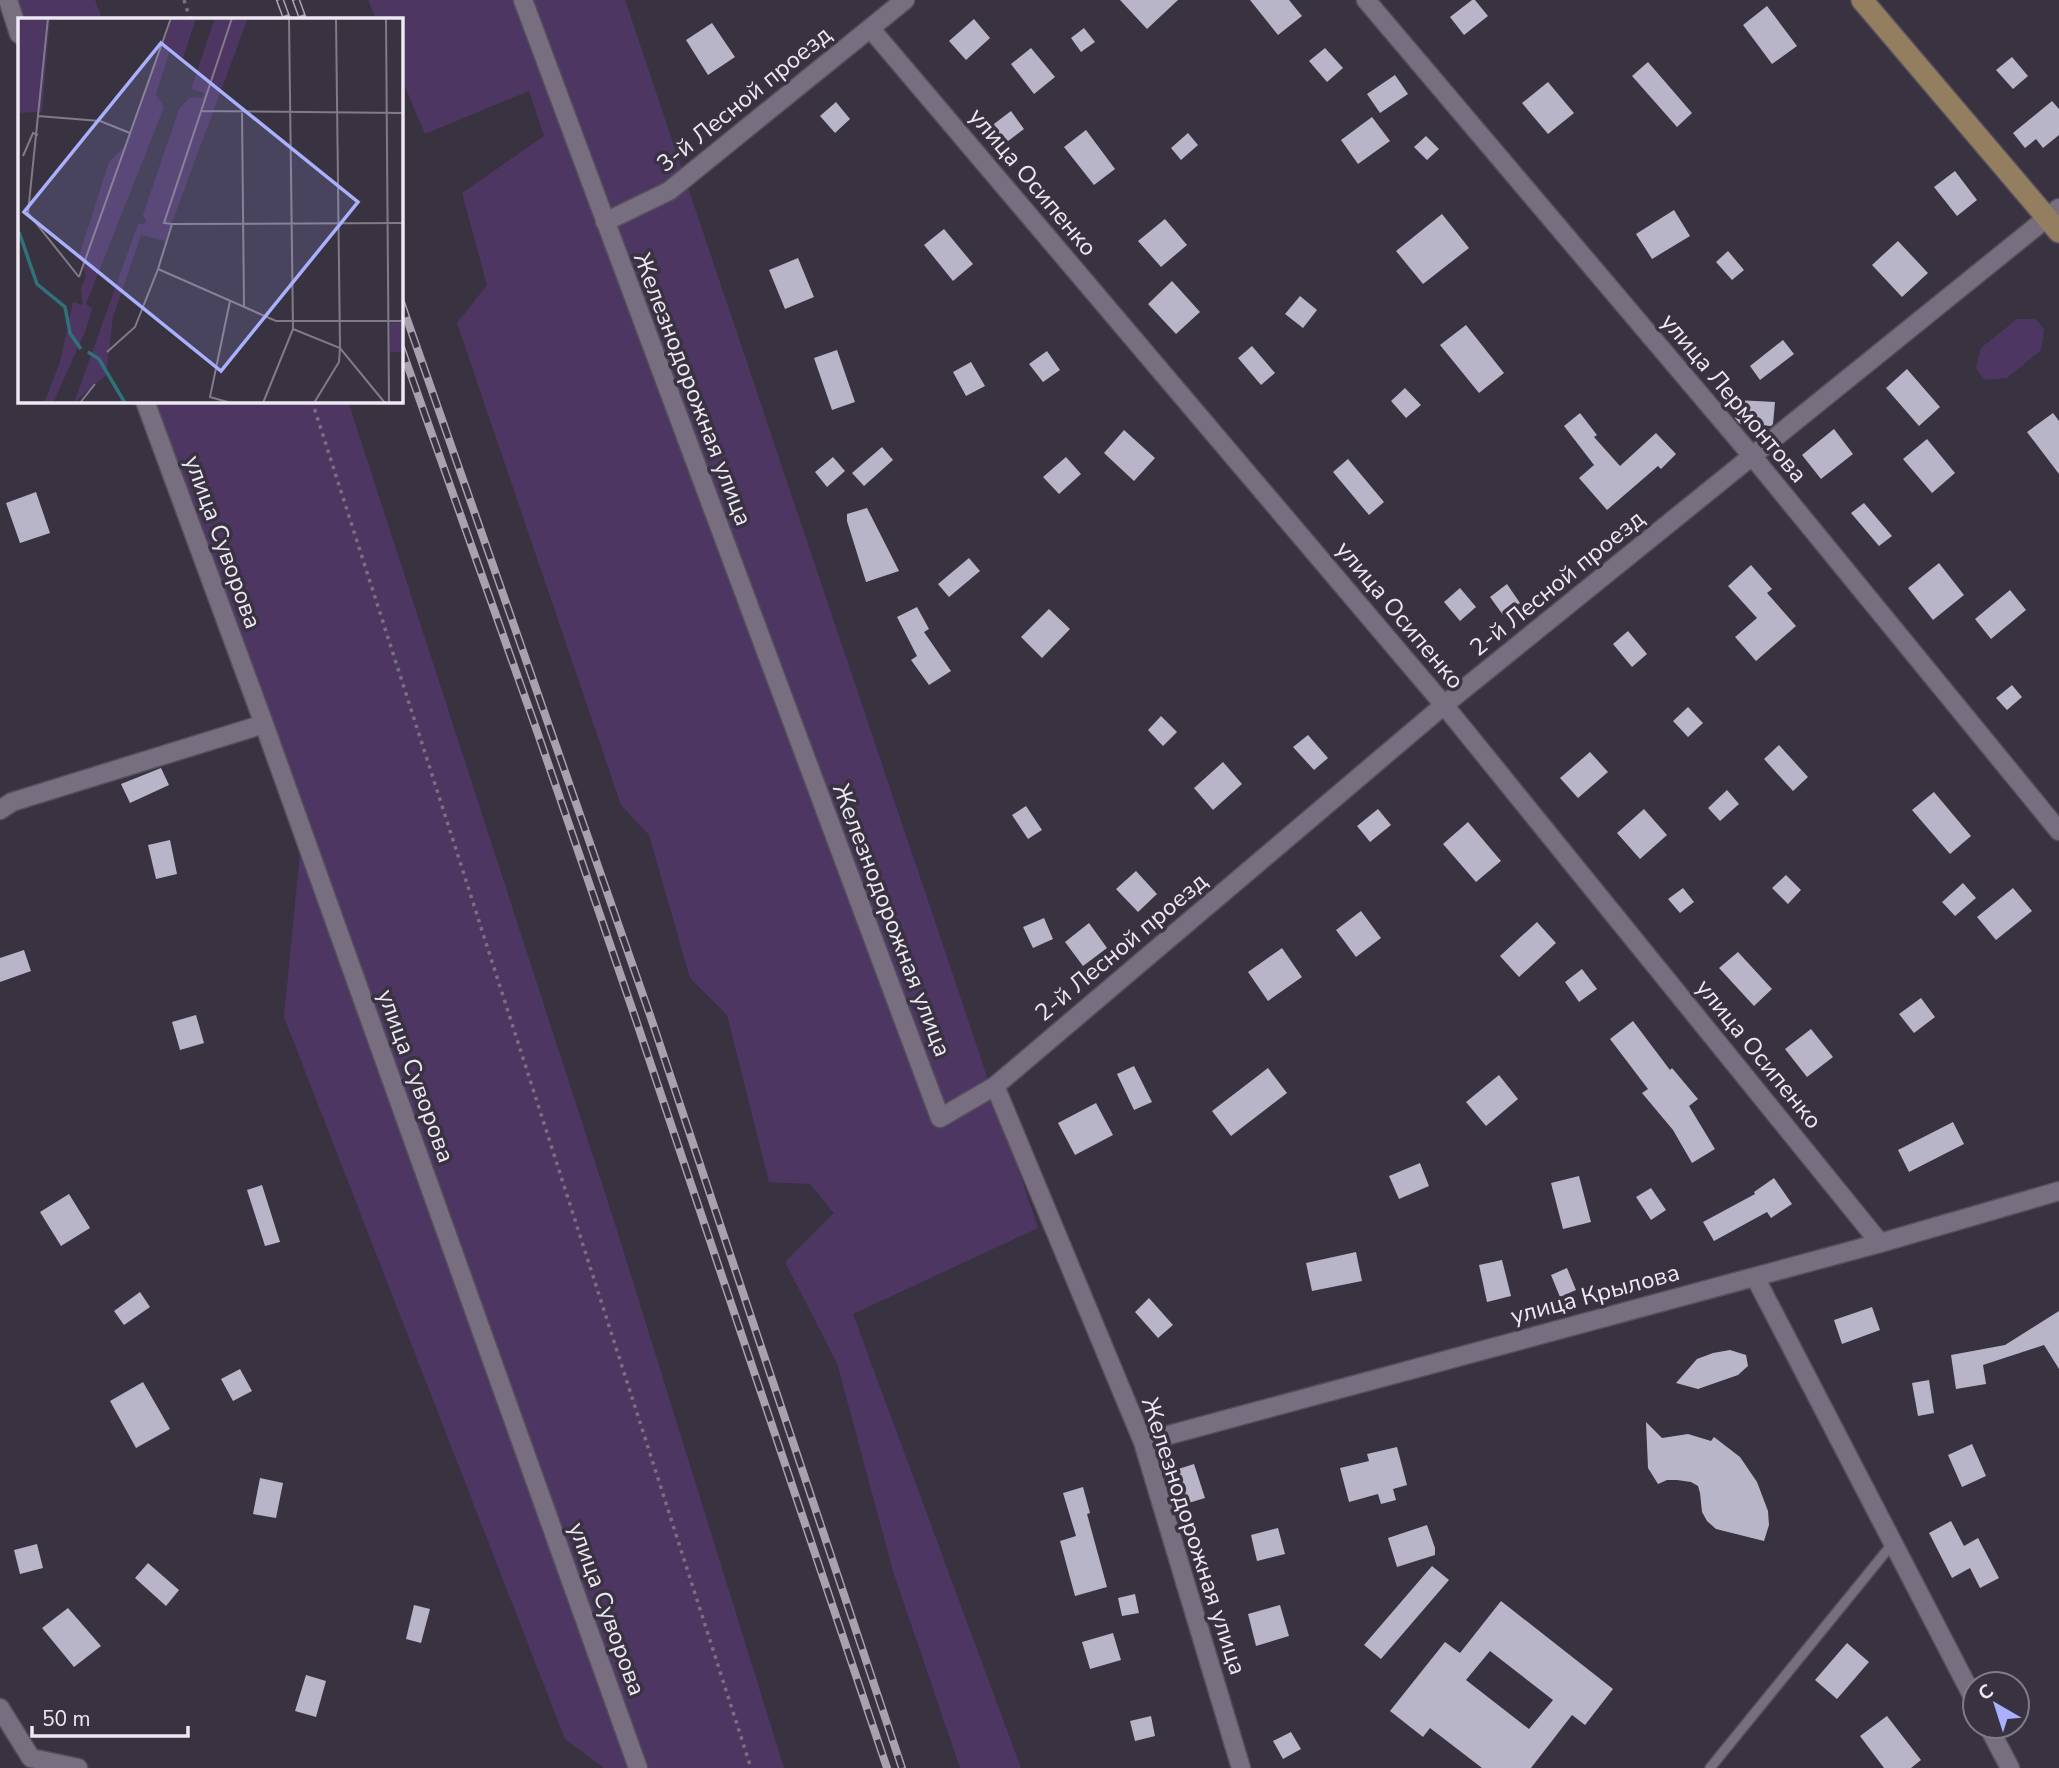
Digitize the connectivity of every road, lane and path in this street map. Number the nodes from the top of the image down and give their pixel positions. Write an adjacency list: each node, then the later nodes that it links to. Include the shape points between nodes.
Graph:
1 (8, 0): 9 (street)
2 (184, 0): 7 (path)
3 (523, 0): 11 (street, Железнодорожная улица)
4 (905, 0): 8 (street, 3-й Лесной проезд)
5 (1366, 0): 14 (street, улица Лермонтова)
6 (1862, 0): 10 (street)
7 (190, 18)
8 (870, 28): 11 (street, 3-й Лесной проезд, via 668,191); 15 (street, улица Осипенко)
9 (18, 31)
10 (2055, 219): 14 (street, 2-й Лесной проезд)
11 (605, 222): 19 (street, Железнодорожная улица, via 940,1118)
12 (145, 402): 16 (street, улица Суворова)
13 (312, 402): 31 (path)
14 (1753, 457): 15 (street, 2-й Лесной проезд); 18 (street, улица Лермонтова)
15 (1444, 705): 19 (street, 2-й Лесной проезд); 21 (street, улица Осипенко)
16 (264, 724): 17 (street, via 12,802); 30 (street, улица Суворова)
17 (0, 810)
18 (2059, 831)
19 (995, 1086): 23 (street, Железнодорожная улица)
20 (2059, 1191): 21 (street, улица Крылова)
21 (1880, 1243): 22 (street, улица Крылова)
22 (1755, 1277): 23 (street, улица Крылова); 24 (street)
23 (1143, 1442): 32 (street, Железнодорожная улица)
24 (1893, 1543): 25 (street); 33 (lane)
25 (1961, 1674)
26 (0, 1708): 28 (street)
27 (1995, 1740): 34 (street)
28 (32, 1763): 29 (street)
29 (78, 1768)
30 (638, 1768)
31 (751, 1768)
32 (1241, 1768)
33 (1710, 1768)
34 (2010, 1768)

